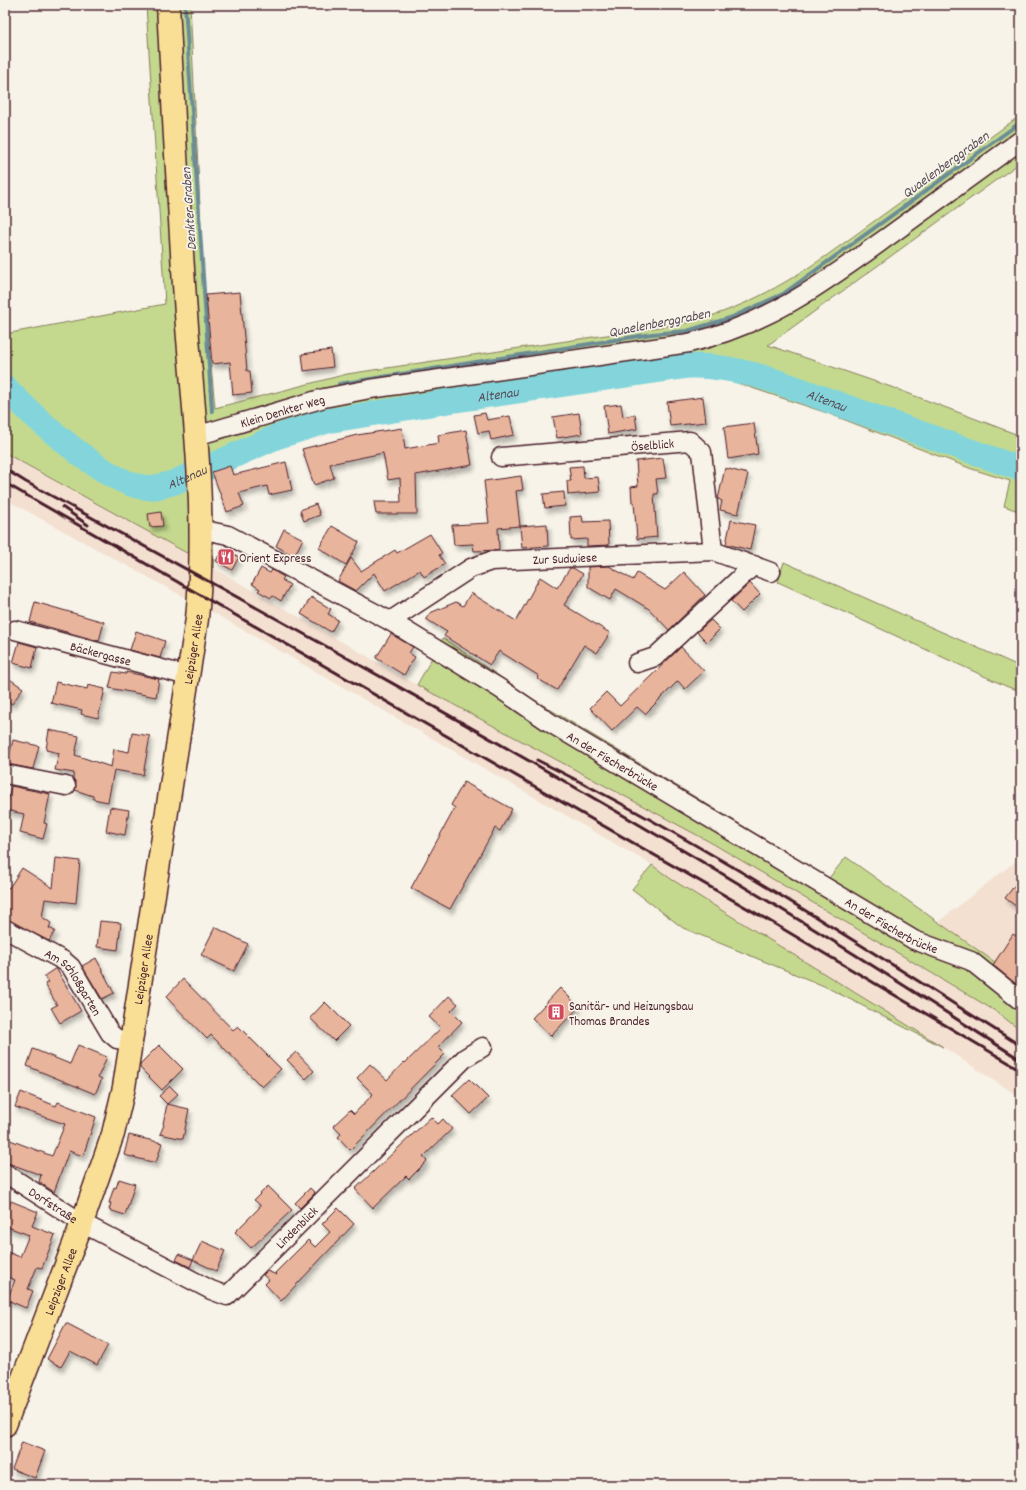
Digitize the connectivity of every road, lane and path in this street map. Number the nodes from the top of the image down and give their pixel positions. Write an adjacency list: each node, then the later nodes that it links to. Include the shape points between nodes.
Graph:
1 (168, 5): 3 (main road, Leipziger Allee)
2 (1021, 140): 3 (street, Klein Denkter Weg, via 811,290 752,323 720,335 689,343 370,389 324,398)
3 (196, 436): 5 (main road, Leipziger Allee)
4 (501, 457): 6 (street, Öselblick, via 690,442 702,452)
5 (200, 529): 9 (street, An der Fischerbrücke, via 228,535); 12 (main road, Leipziger Allee, via 200,590)
6 (713, 551): 7 (street, Zur Sudwiese); 9 (street, Zur Sudwiese, via 491,561 471,568)
7 (754, 566): 8 (street, Zur Sudwiese); 11 (street, via 655,657)
8 (771, 572)
9 (390, 621): 16 (street, An der Fischerbrücke, via 552,724 914,940 972,961)
10 (15, 630): 12 (street, Bäckergasse)
11 (637, 663)
12 (188, 676): 17 (main road, Leipziger Allee, via 146,940)
13 (5, 774): 14 (street)
14 (66, 786)
15 (5, 929): 17 (street, Am Schloßgarten, via 71,967 110,1033 117,1039)
16 (1021, 1001)
17 (133, 1041): 20 (main road, Leipziger Allee, via 113,1134)
18 (483, 1047): 20 (street, Lindenblick, via 465,1058 226,1296)
19 (5, 1173): 20 (street, Dorfstraße)
20 (82, 1223): 21 (main road, Leipziger Allee)
21 (5, 1425)

